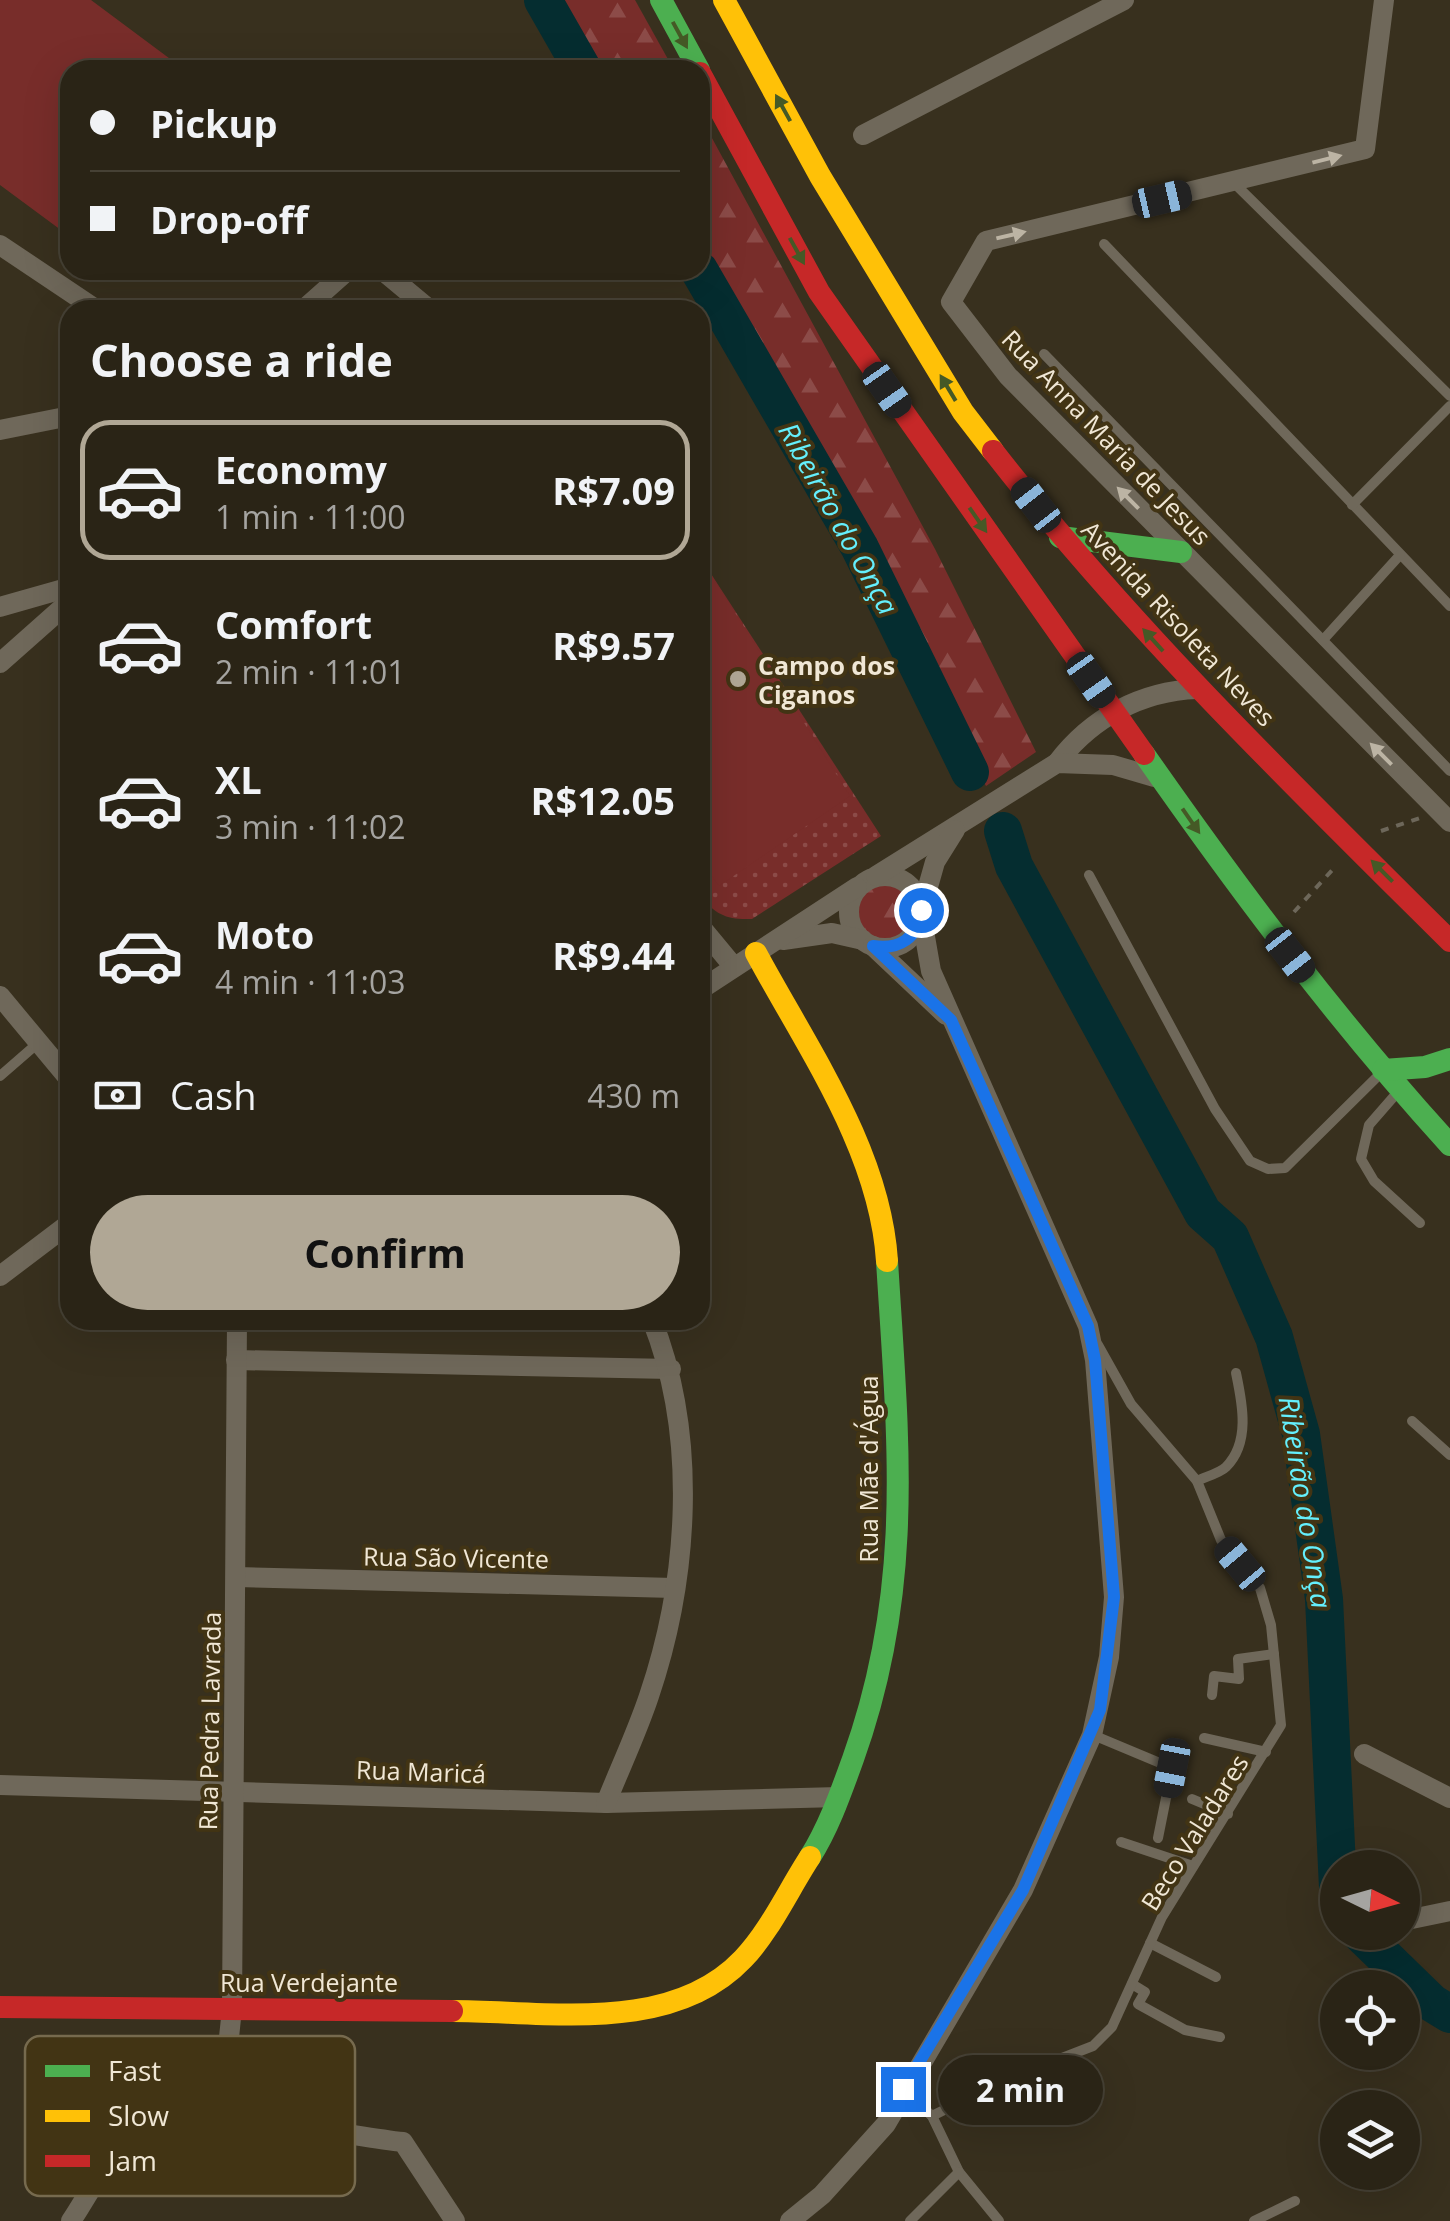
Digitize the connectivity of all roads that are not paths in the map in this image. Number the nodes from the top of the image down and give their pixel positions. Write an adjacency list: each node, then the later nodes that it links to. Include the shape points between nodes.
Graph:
1 (660, 0): 5 (main road, one-way to 5)
2 (724, 0): 22 (main road, Avenida Risoleta Neves, one-way to 2, via 962,412)
3 (1124, 0): 7 (street)
4 (1384, 0): 8 (street, Rua Anna Maria de Jesus, one-way to 4, via 1365,150)
5 (693, 60)
6 (710, 91): 32 (main road, one-way to 32, via 819,292)
7 (863, 134)
8 (1233, 182): 17 (lane); 23 (street, Rua Anna Maria de Jesus, one-way to 8, via 1008,376 951,302 986,241)
9 (1104, 244): 21 (lane)
10 (0, 245): 13 (street)
11 (337, 280): 14 (street)
12 (394, 280): 15 (street)
13 (81, 300)
14 (315, 300)
15 (418, 300)
16 (1044, 354): 29 (lane)
17 (1450, 396)
18 (1450, 406): 21 (lane)
19 (60, 418): 20 (street)
20 (0, 430)
21 (1352, 504): 24 (lane)
22 (1060, 536): 23 (main road); 31 (main road, Avenida Risoleta Neves, one-way to 22)
23 (1181, 552): 37 (street, Rua Anna Maria de Jesus, one-way to 23)
24 (1400, 555): 26 (lane); 29 (lane)
25 (60, 591): 27 (street)
26 (1450, 606)
27 (0, 607)
28 (60, 609): 30 (street)
29 (1322, 640): 34 (lane)
30 (0, 663)
31 (1198, 688): 32 (street, via 1153,695); 41 (main road, Avenida Risoleta Neves, one-way to 31)
32 (1114, 713): 33 (street); 35 (main road)
33 (1048, 767): 35 (street, via 1114,764); 36 (street)
34 (1450, 771)
35 (1162, 780): 52 (main road, one-way to 52, via 1239,890)
36 (967, 817): 39 (street); 40 (street, via 935,862)
37 (1450, 822)
38 (1089, 875): 52 (lane, via 1250,1161 1285,1168)
39 (869, 880): 40 (street, via 907,883); 43 (street, via 849,912); 44 (street)
40 (921, 912): 43 (street, via 906,941); 48 (street, via 931,971)
41 (1448, 934)
42 (710, 938): 45 (street)
43 (868, 943): 44 (street, via 832,933); 48 (street)
44 (763, 947): 45 (street); 78 (main road, Rua Mãe d'Água, via 854,1136 885,1228 901,1493 896,1592 877,1692)
45 (734, 967): 46 (street)
46 (710, 983)
47 (0, 996): 49 (street)
48 (951, 1020): 59 (street)
49 (39, 1042): 51 (street); 53 (lane)
50 (1450, 1059): 52 (main road)
51 (60, 1068)
52 (1383, 1070): 54 (main road)
53 (0, 1076)
54 (1400, 1089): 55 (main road); 56 (lane, via 1369,1125 1361,1159 1374,1181)
55 (1450, 1144)
56 (1420, 1223)
57 (60, 1231): 58 (street)
58 (0, 1276)
59 (1088, 1326): 67 (lane, Beco Valadares, via 1131,1404); 72 (street, via 1114,1597)
60 (237, 1330): 62 (street, Rua Pedra Lavrada)
61 (656, 1330): 63 (street)
62 (236, 1360): 63 (street); 68 (street, Rua Pedra Lavrada)
63 (671, 1369): 69 (street, via 682,1479)
64 (1236, 1373): 67 (lane, via 1245,1415 1236,1448 1226,1467)
65 (1412, 1421): 66 (lane)
66 (1450, 1455)
67 (1197, 1481): 70 (lane, Beco Valadares, via 1221,1540 1260,1588)
68 (236, 1577): 69 (street, Rua São Vicente); 77 (street, Rua Pedra Lavrada)
69 (674, 1588): 81 (street, via 650,1694)
70 (1274, 1654): 71 (lane, via 1238,1659 1240,1679 1214,1676); 74 (lane, Beco Valadares, via 1281,1725)
71 (1212, 1695)
72 (1092, 1735): 83 (lane, via 1172,1768); 96 (street, via 1023,1890)
73 (1204, 1738): 74 (lane)
74 (1266, 1752): 82 (lane, Beco Valadares)
75 (1364, 1754): 80 (street)
76 (0, 1785): 77 (street, Rua Maricá)
77 (232, 1788): 81 (street, Rua Maricá); 92 (street, Rua Pedra Lavrada)
78 (839, 1797): 81 (street, Rua Maricá); 93 (main road, Rua Mãe d'Água, via 820,1843 743,1960 676,2005)
79 (1192, 1798): 82 (lane)
80 (1450, 1798)
81 (606, 1803)
82 (1228, 1814): 85 (lane, Beco Valadares)
83 (1158, 1838)
84 (1122, 1842): 85 (lane)
85 (1193, 1866): 88 (lane, Beco Valadares)
86 (1450, 1911): 87 (street)
87 (1420, 1917)
88 (1150, 1943): 89 (lane); 90 (lane, Beco Valadares)
89 (1216, 1977)
90 (1132, 1984): 95 (lane, via 1146,1992 1138,2004 1185,2030); 97 (lane, Beco Valadares, via 1112,2027 1093,2046)
91 (0, 2008): 92 (main road, Rua Verdejante)
92 (232, 2009): 93 (main road, Rua Verdejante); 94 (street, Rua Pedra Lavrada)
93 (618, 2012)
94 (229, 2036)
95 (1220, 2038)
96 (903, 2089): 97 (lane); 104 (street, via 886,2124)
97 (932, 2116): 99 (lane)
98 (355, 2137): 103 (street, via 403,2142)
99 (958, 2172): 105 (lane); 106 (lane)
100 (89, 2196): 102 (street)
101 (1295, 2200): 107 (lane)
102 (71, 2221)
103 (455, 2221)
104 (790, 2221)
105 (910, 2221)
106 (999, 2221)
107 (1254, 2221)

